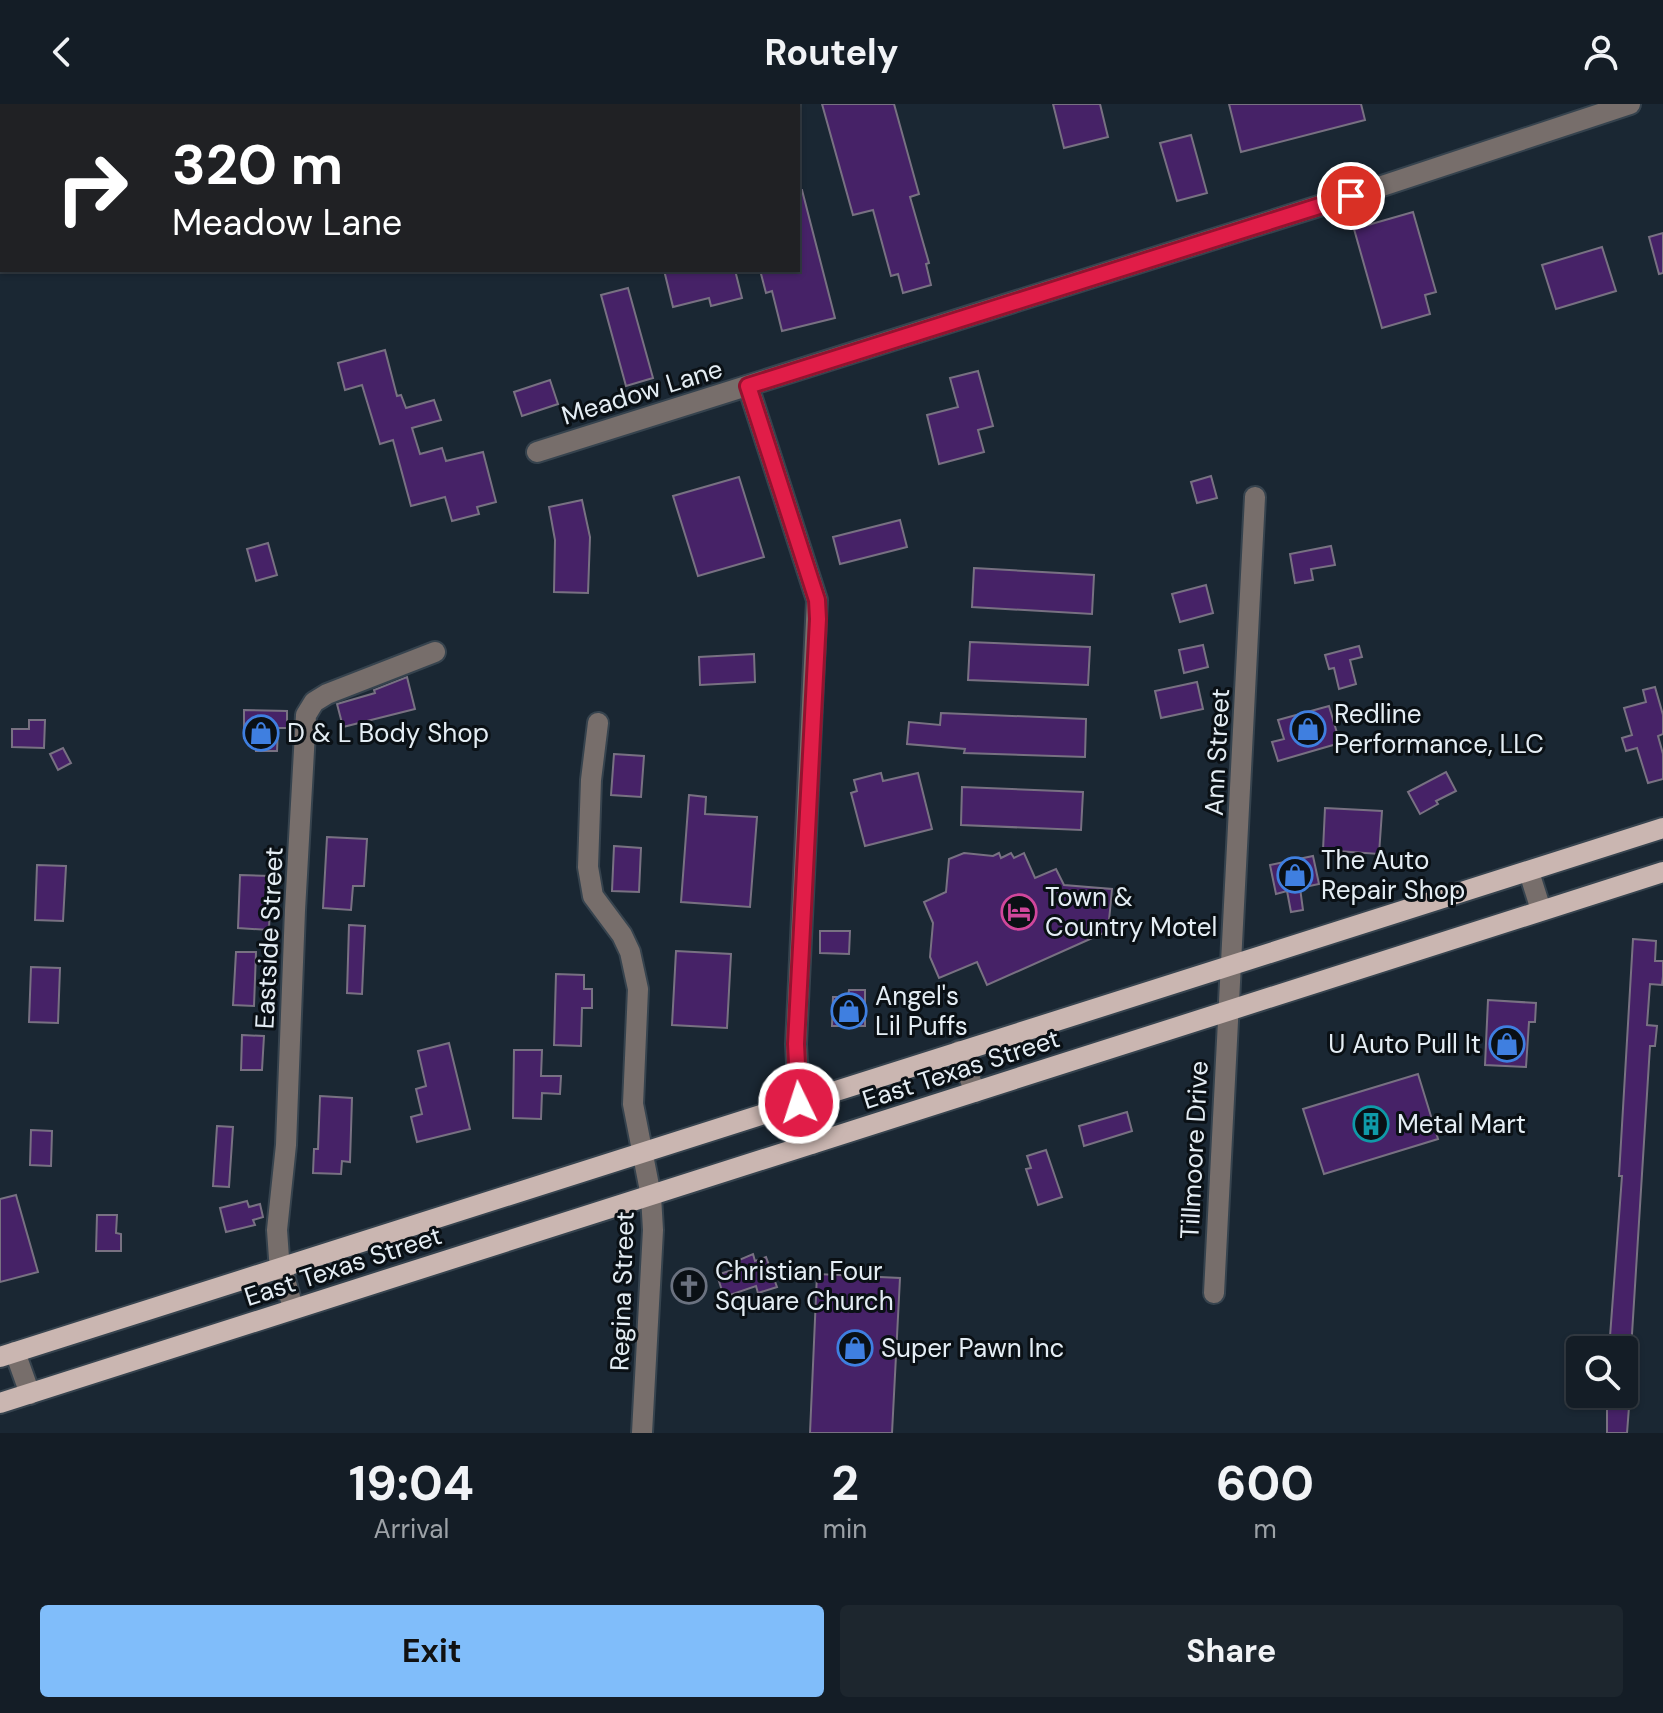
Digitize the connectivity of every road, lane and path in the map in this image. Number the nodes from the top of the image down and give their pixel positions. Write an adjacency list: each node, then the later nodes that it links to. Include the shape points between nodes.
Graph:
1 (1630, 104): 2 (street, Meadow Lane)
2 (748, 386): 3 (street, Meadow Lane); 15 (street, via 817,600 796,1044)
3 (537, 452)
4 (1255, 497): 11 (street, Ann Street)
5 (435, 652): 19 (street, Eastside Street, via 327,694 306,715 286,1145 277,1230)
6 (598, 723): 17 (street, Regina Street, via 588,867 593,896 622,935 635,969 633,1104)
7 (1663, 828): 8 (main road, East Texas Street)
8 (1529, 872): 10 (street); 11 (main road, East Texas Street)
9 (1663, 872): 10 (main road, East Texas Street)
10 (1541, 910): 12 (main road, East Texas Street)
11 (1232, 966): 12 (street, Ann Street); 13 (main road, East Texas Street)
12 (1228, 1011): 14 (main road, East Texas Street); 20 (street, Tillmoore Drive)
13 (959, 1051): 14 (street); 15 (main road, East Texas Street)
14 (975, 1092): 16 (main road, East Texas Street)
15 (799, 1103): 16 (street); 17 (main road, East Texas Street)
16 (812, 1144): 18 (main road, East Texas Street)
17 (642, 1152): 18 (street, Regina Street); 19 (main road, East Texas Street)
18 (651, 1196): 21 (main road, East Texas Street); 25 (street, Regina Street, via 653,1265)
19 (281, 1267): 21 (street, Eastside Street); 22 (main road, East Texas Street)
20 (1214, 1293)
21 (293, 1308): 23 (main road, East Texas Street)
22 (8, 1355): 23 (street)
23 (30, 1394): 24 (main road, East Texas Street)
24 (0, 1403)
25 (642, 1433)

